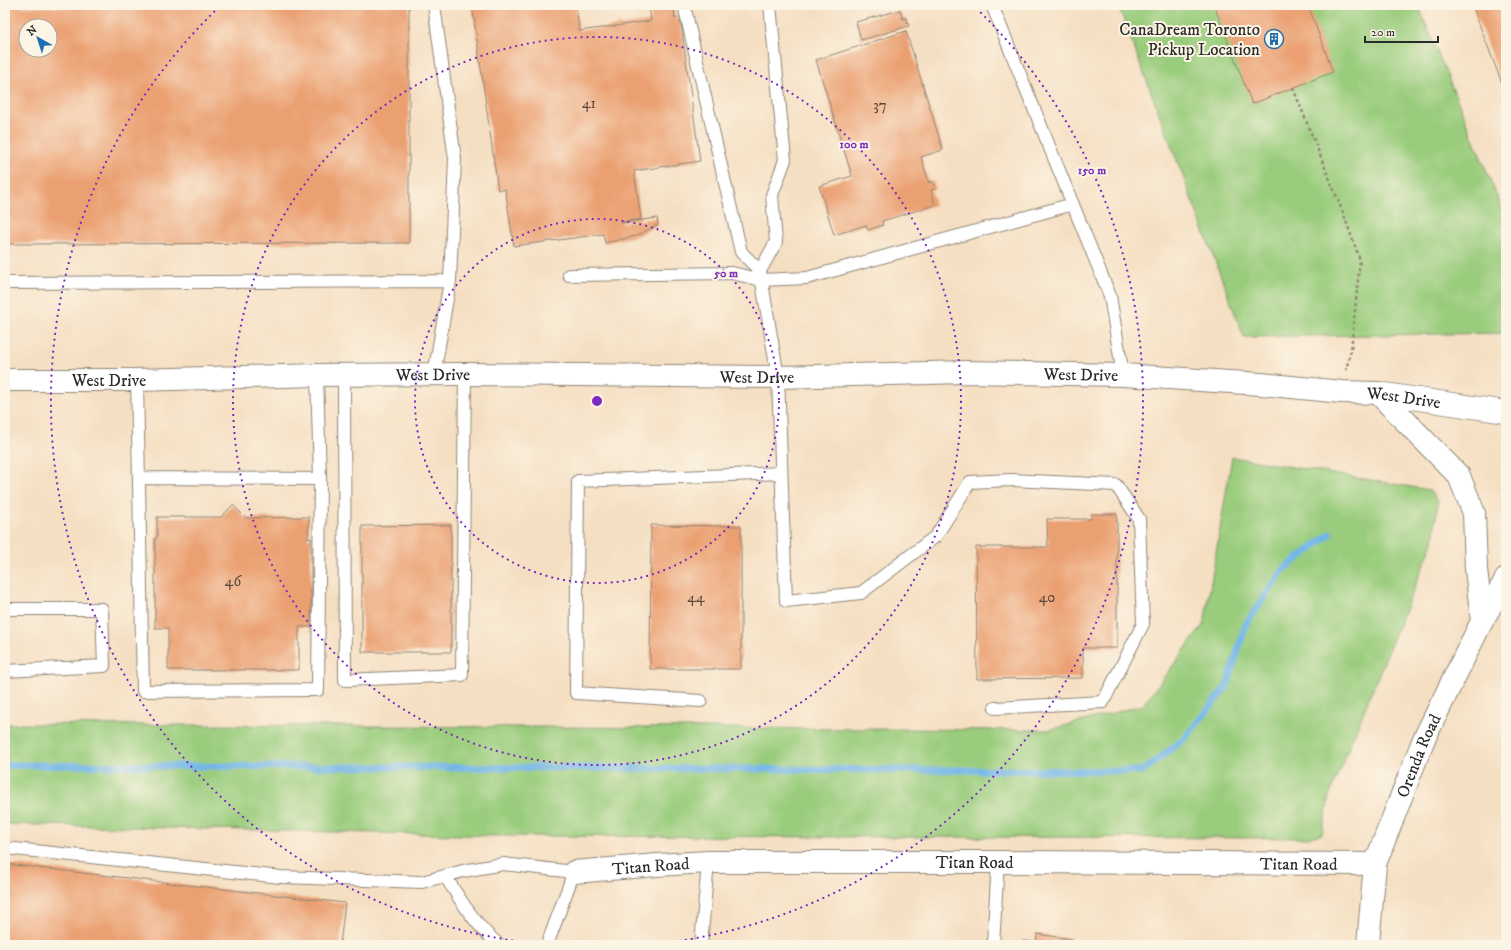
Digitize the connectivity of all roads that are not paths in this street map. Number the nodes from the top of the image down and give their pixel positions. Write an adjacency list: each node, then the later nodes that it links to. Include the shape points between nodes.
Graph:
1 (434, 5): 8 (lane, via 455,159)
2 (684, 5): 7 (lane, via 741,252)
3 (770, 5): 7 (lane, via 785,160 772,195 776,242)
4 (992, 5): 5 (lane)
5 (1073, 204): 7 (lane, via 806,278); 14 (lane, via 1110,296)
6 (569, 275): 7 (lane)
7 (761, 275): 15 (lane)
8 (450, 281): 9 (lane); 13 (lane)
9 (5, 283)
10 (465, 374): 12 (lane, via 462,675 345,680); 13 (street, West Drive); 15 (street, West Drive)
11 (317, 375): 12 (street, West Drive); 17 (street, West Drive); 22 (lane)
12 (344, 375): 13 (street, West Drive)
13 (434, 375)
14 (1123, 375): 15 (street, West Drive, via 965,372); 18 (street, West Drive)
15 (778, 377): 20 (lane)
16 (5, 380): 17 (street, West Drive)
17 (137, 380): 21 (lane)
18 (1378, 393): 19 (street, West Drive); 25 (street, via 1459,476 1474,513 1476,569)
19 (1506, 412)
20 (781, 473): 27 (lane, via 578,481 576,693); 28 (lane, via 786,601 861,593 936,536 970,482 1011,480 1116,485 1139,519 1143,624 1103,702)
21 (139, 478): 22 (lane); 22 (lane, via 143,691 318,690)
22 (320, 479)
23 (1506, 579): 25 (street, Orenda Road)
24 (5, 609): 26 (lane, via 102,609 104,666)
25 (1482, 621): 32 (street, Orenda Road, via 1422,741)
26 (5, 671)
27 (701, 701)
28 (996, 708)
29 (5, 848): 34 (lane, via 281,877 422,882)
30 (708, 862): 31 (street, Titan Road); 33 (street, Titan Road); 37 (lane)
31 (998, 862): 32 (street, Titan Road); 38 (lane)
32 (1375, 864): 39 (street, Orenda Road)
33 (574, 872): 34 (lane, via 503,864); 36 (lane)
34 (445, 876): 35 (lane, via 487,935)
35 (500, 945)
36 (548, 945)
37 (701, 945)
38 (994, 945)
39 (1368, 945)

